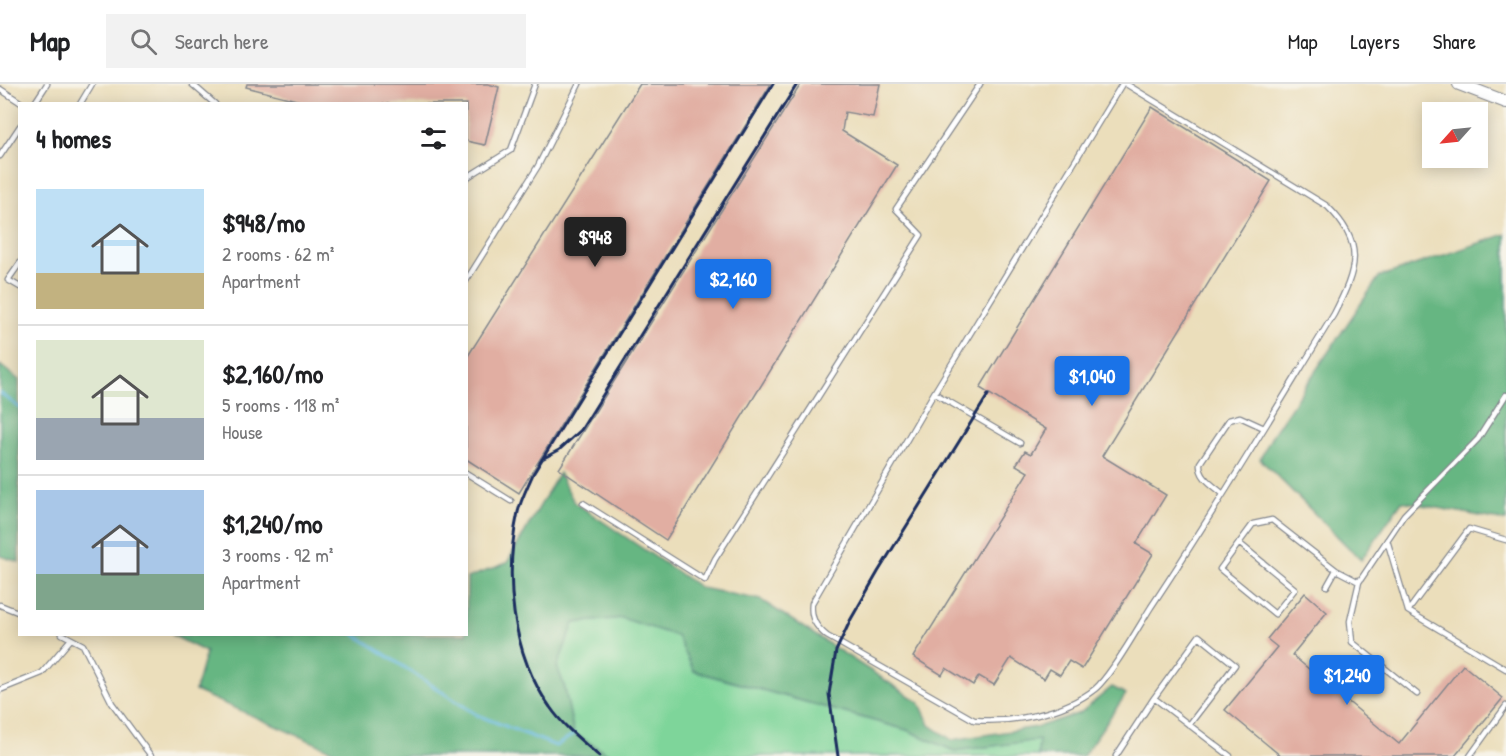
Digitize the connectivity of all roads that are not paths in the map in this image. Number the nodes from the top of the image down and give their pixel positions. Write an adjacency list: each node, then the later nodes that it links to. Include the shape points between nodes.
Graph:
1 (47, 84): 11 (lane)
2 (92, 84): 12 (lane)
3 (192, 84): 13 (lane)
4 (535, 84): 17 (lane, via 511,150)
5 (579, 84): 19 (lane, via 538,166)
6 (980, 84): 28 (lane, via 896,209 921,235 705,580)
7 (1124, 84): 21 (lane); 23 (lane, via 1313,196 1338,218 1353,244 1354,273 1347,289)
8 (1459, 84): 14 (street)
9 (0, 89): 10 (lane)
10 (20, 102)
11 (35, 102)
12 (81, 102)
13 (213, 102)
14 (1506, 102)
15 (18, 129): 16 (lane)
16 (0, 156)
17 (468, 177)
18 (18, 266): 20 (lane, via 8,280)
19 (468, 278)
20 (18, 286)
21 (934, 393): 24 (lane); 26 (lane, via 819,588 811,612 827,636 974,720 1032,716 1067,705 1097,688)
22 (1506, 395): 29 (lane, via 1478,439 1404,515)
23 (1263, 428): 26 (lane); 26 (lane, via 1240,417 1229,420 1200,463 1203,478)
24 (1020, 443)
25 (468, 474): 27 (lane)
26 (1223, 494)
27 (511, 501)
28 (583, 503)
29 (1387, 540): 33 (lane); 36 (lane)
30 (1506, 540): 36 (lane, via 1469,529)
31 (1239, 543): 31 (lane, via 1220,569 1275,614 1295,589); 32 (lane, via 1253,524 1272,520)
32 (1336, 570): 33 (lane); 34 (lane)
33 (1359, 582): 42 (lane, via 1350,621 1352,642)
34 (1327, 586)
35 (0, 605): 37 (lane)
36 (1408, 611): 40 (lane)
37 (18, 612)
38 (66, 636): 39 (lane)
39 (71, 639): 41 (lane, via 42,673); 46 (lane, via 83,645 112,703)
40 (1506, 669)
41 (0, 690)
42 (1417, 694)
43 (1154, 698): 45 (lane); 45 (lane, via 1199,636 1235,665); 47 (lane)
44 (1506, 706): 49 (lane)
45 (1189, 725): 48 (lane)
46 (151, 756)
47 (1116, 756)
48 (1230, 756)
49 (1470, 756)

